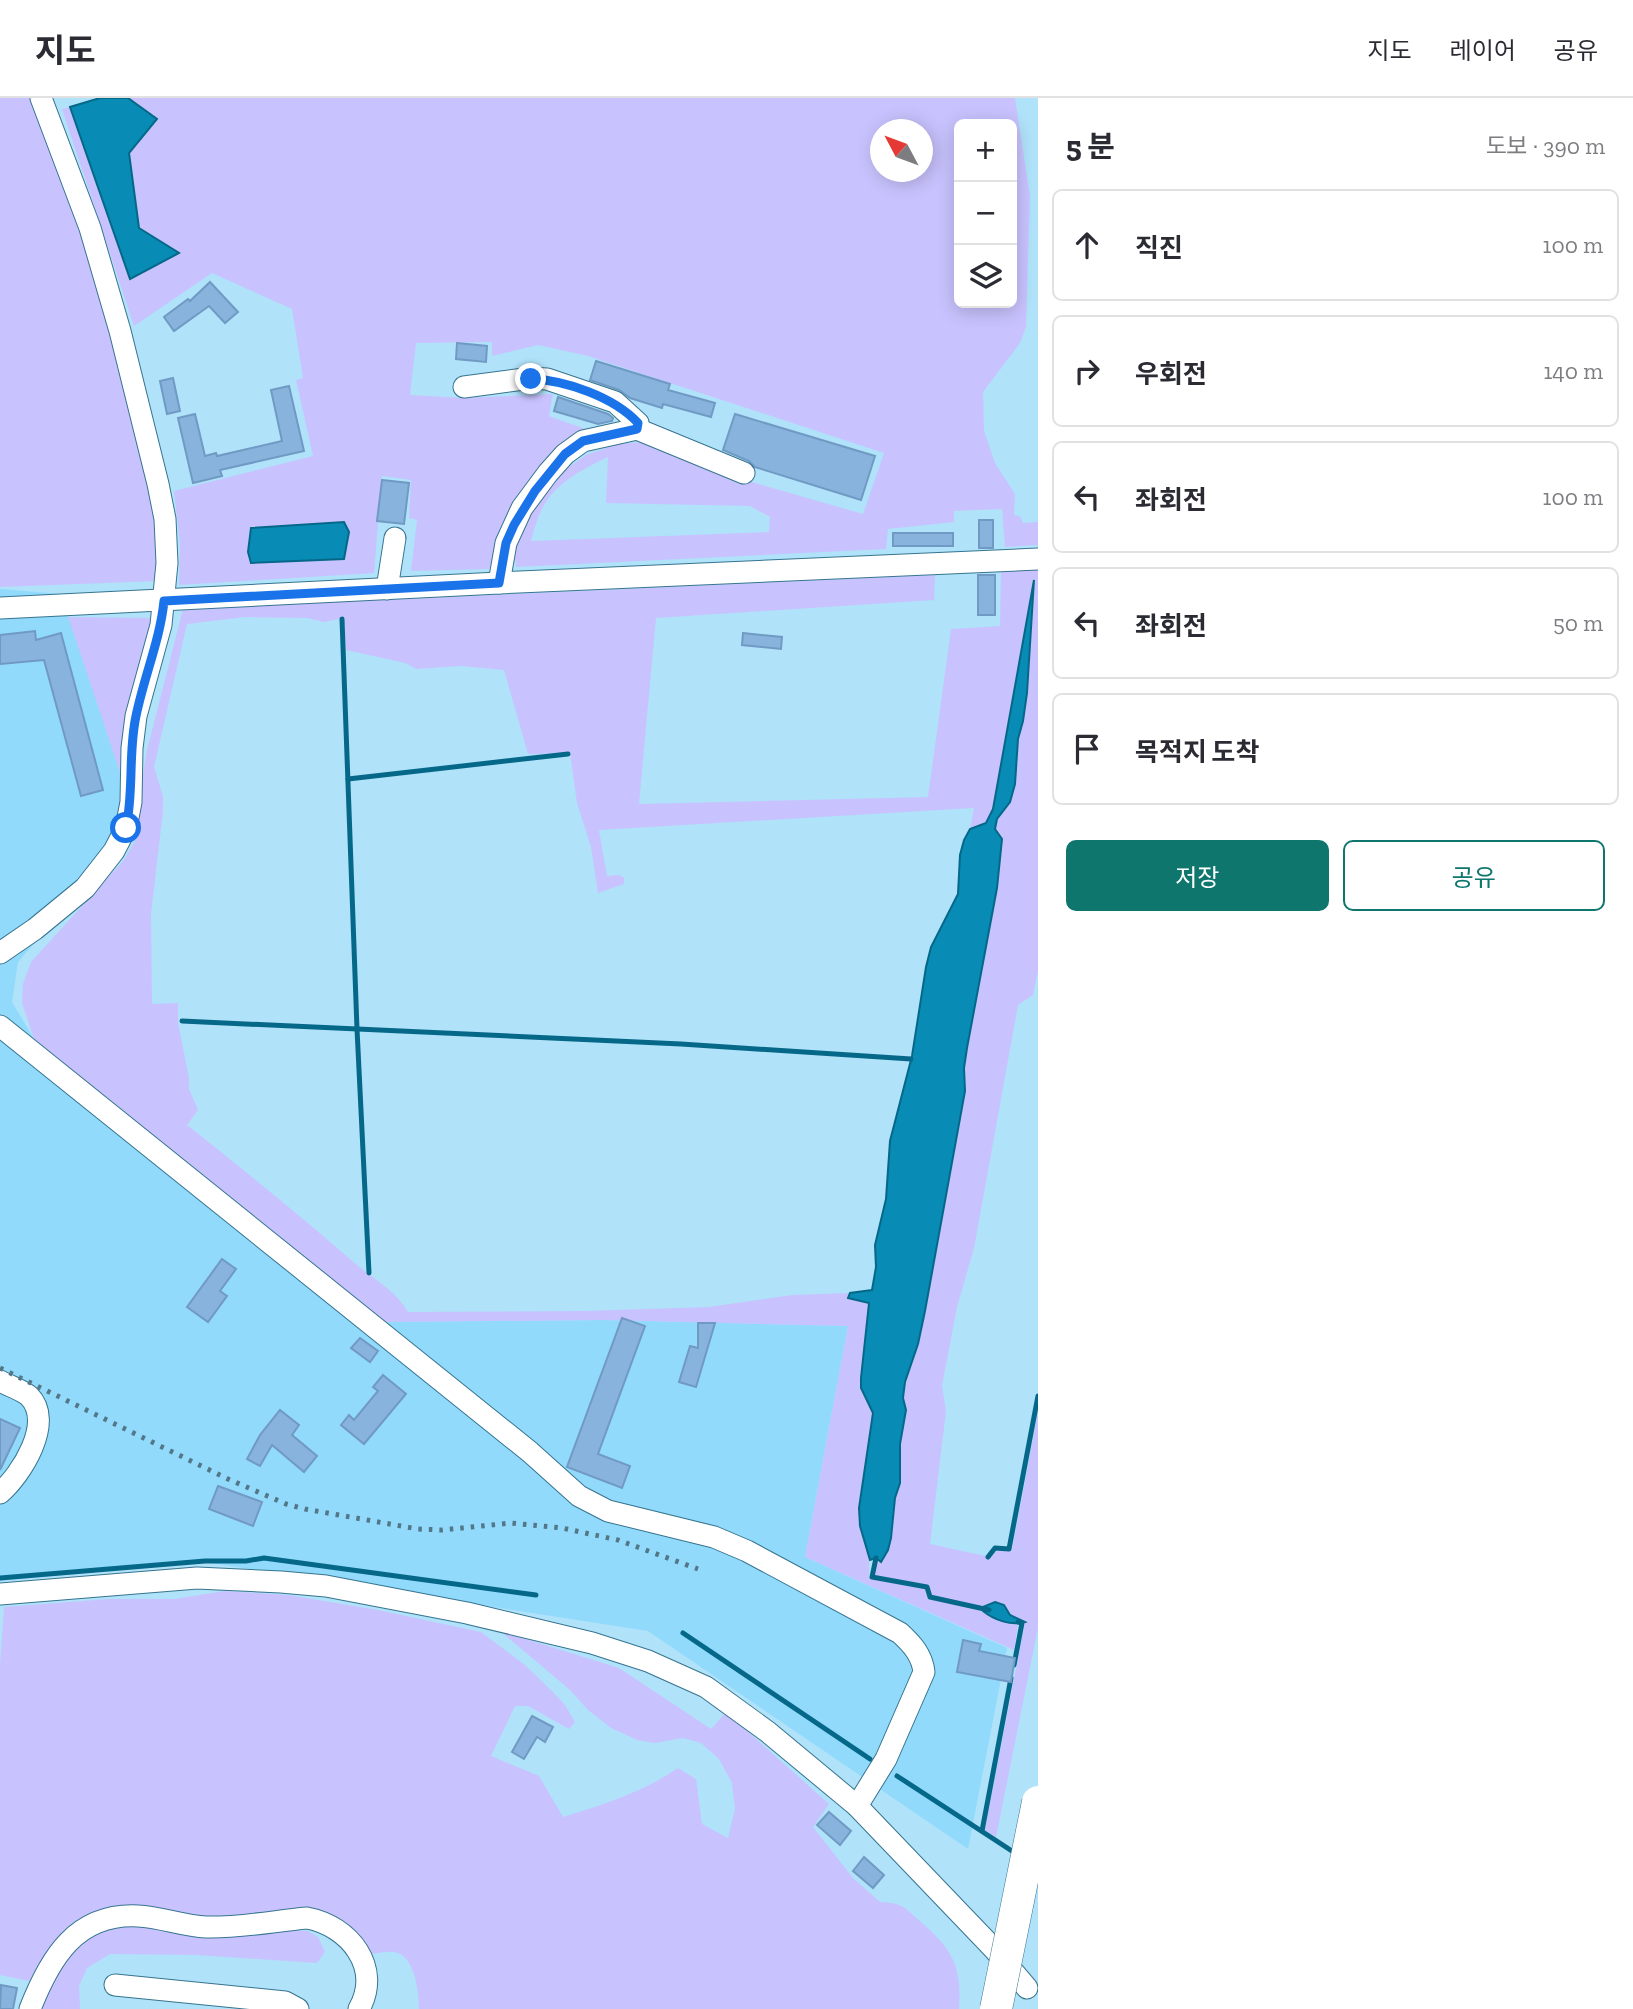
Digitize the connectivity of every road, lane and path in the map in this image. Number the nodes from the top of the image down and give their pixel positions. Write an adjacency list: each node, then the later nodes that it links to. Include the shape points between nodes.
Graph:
1 (41, 98): 9 (street, via 90,228 143,418 165,519)
2 (464, 387): 3 (street, via 547,379 615,402 638,423)
3 (637, 429): 4 (street); 7 (street, via 583,441 556,464 522,508 506,543)
4 (744, 472)
5 (395, 538): 8 (street)
6 (1038, 559): 7 (street)
7 (499, 583): 8 (street)
8 (387, 589): 9 (street)
9 (164, 601): 10 (street); 11 (street, via 136,716 126,828 85,888)
10 (0, 608)
11 (0, 953)
12 (0, 1026): 17 (street, via 579,1496 608,1511 714,1537 747,1551 910,1642 924,1672 886,1759)
13 (0, 1381): 14 (street, via 28,1395 38,1417 28,1457)
14 (0, 1493)
15 (0, 1594): 17 (street, via 197,1578 282,1581 467,1613 562,1636 648,1661 706,1687)
16 (1038, 1802): 23 (highway, bridge)
17 (857, 1806): 18 (street)
18 (1033, 1984): 23 (street)
19 (115, 1985): 21 (street, via 285,2002)
20 (30, 2009): 22 (street, via 64,1944 80,1931 117,1916 139,1916 206,1927 317,1920 337,1930 359,1953 368,1983)
21 (298, 2009)
22 (359, 2009)
23 (997, 2009)

